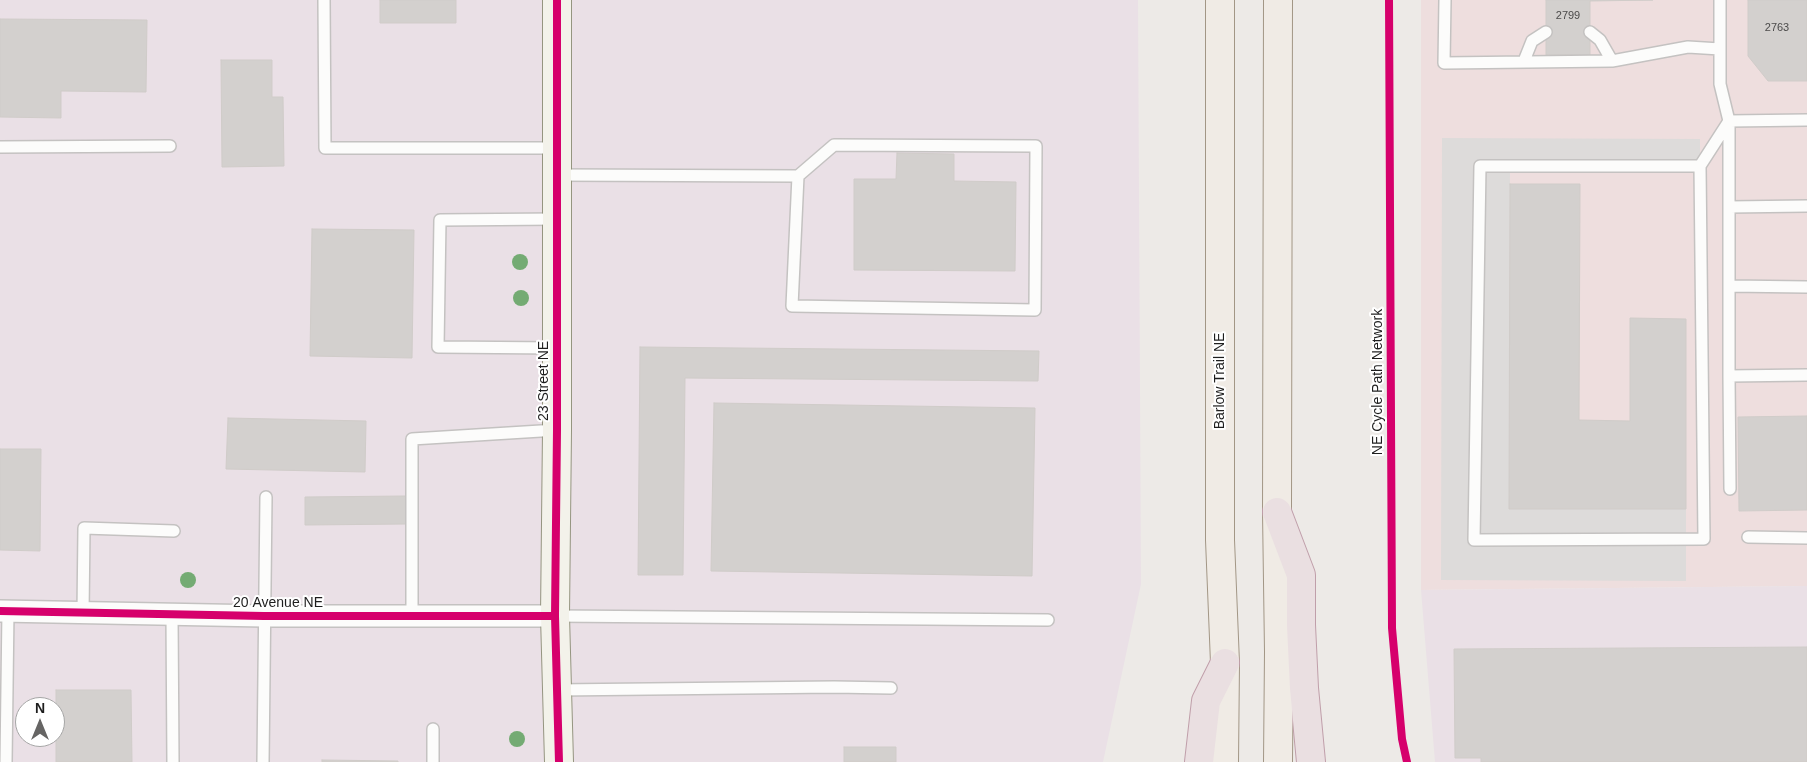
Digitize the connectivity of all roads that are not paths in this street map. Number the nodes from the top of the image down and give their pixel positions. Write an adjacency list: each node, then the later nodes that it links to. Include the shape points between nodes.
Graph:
1 (324, 0): 16 (lane, via 324,148)
2 (557, 0): 16 (street, 23 Street NE)
3 (1220, 0): 41 (main road, Barlow Trail NE, via 1220,540)
4 (1278, 0): 30 (main road)
5 (1445, 0): 10 (lane, via 1444,62)
6 (1720, 0): 9 (lane)
7 (1546, 32): 10 (lane, via 1532,41)
8 (1590, 32): 11 (lane, via 1600,40)
9 (1720, 49): 11 (lane, via 1688,47); 13 (lane, via 1720,84)
10 (1524, 61): 11 (lane)
11 (1612, 61)
12 (1807, 120): 13 (lane)
13 (1729, 121): 17 (lane); 20 (lane)
14 (170, 146): 15 (lane)
15 (0, 147)
16 (557, 162): 18 (lane); 21 (street, 23 Street NE)
17 (1700, 166): 17 (lane, via 1480,166 1474,540 1704,539)
18 (798, 176): 18 (lane, via 792,306 1035,310 1036,146 834,145)
19 (1807, 206): 20 (lane)
20 (1729, 207): 22 (lane)
21 (557, 219): 24 (street, 23 Street NE); 24 (lane, via 440,220 438,347)
22 (1729, 286): 23 (lane); 26 (lane)
23 (1807, 287)
24 (556, 348): 27 (street, 23 Street NE)
25 (1807, 375): 26 (lane)
26 (1729, 376): 28 (lane)
27 (557, 430): 38 (lane, via 412,439); 39 (street, 23 Street NE)
28 (1730, 489)
29 (266, 496): 37 (lane)
30 (1277, 512): 52 (main road); 53 (highway, via 1301,575 1303,670)
31 (174, 530): 35 (lane, via 84,528)
32 (1748, 537): 33 (lane)
33 (1807, 538)
34 (4, 611): 35 (street, 20 Avenue NE); 45 (lane)
35 (83, 613): 36 (street, 20 Avenue NE)
36 (172, 615): 37 (street, 20 Avenue NE); 46 (lane)
37 (264, 616): 38 (street, 20 Avenue NE); 47 (lane)
38 (412, 616): 39 (street, 20 Avenue NE)
39 (555, 616): 40 (lane); 43 (street, 23 Street NE)
40 (1048, 620)
41 (1224, 663): 50 (highway, via 1206,700); 51 (main road, Barlow Trail NE)
42 (890, 688): 43 (lane)
43 (557, 690): 49 (street, 23 Street NE)
44 (433, 729): 48 (lane)
45 (6, 762)
46 (173, 762)
47 (263, 762)
48 (433, 762)
49 (559, 762)
50 (1198, 762)
51 (1224, 762)
52 (1278, 762)
53 (1311, 762)

